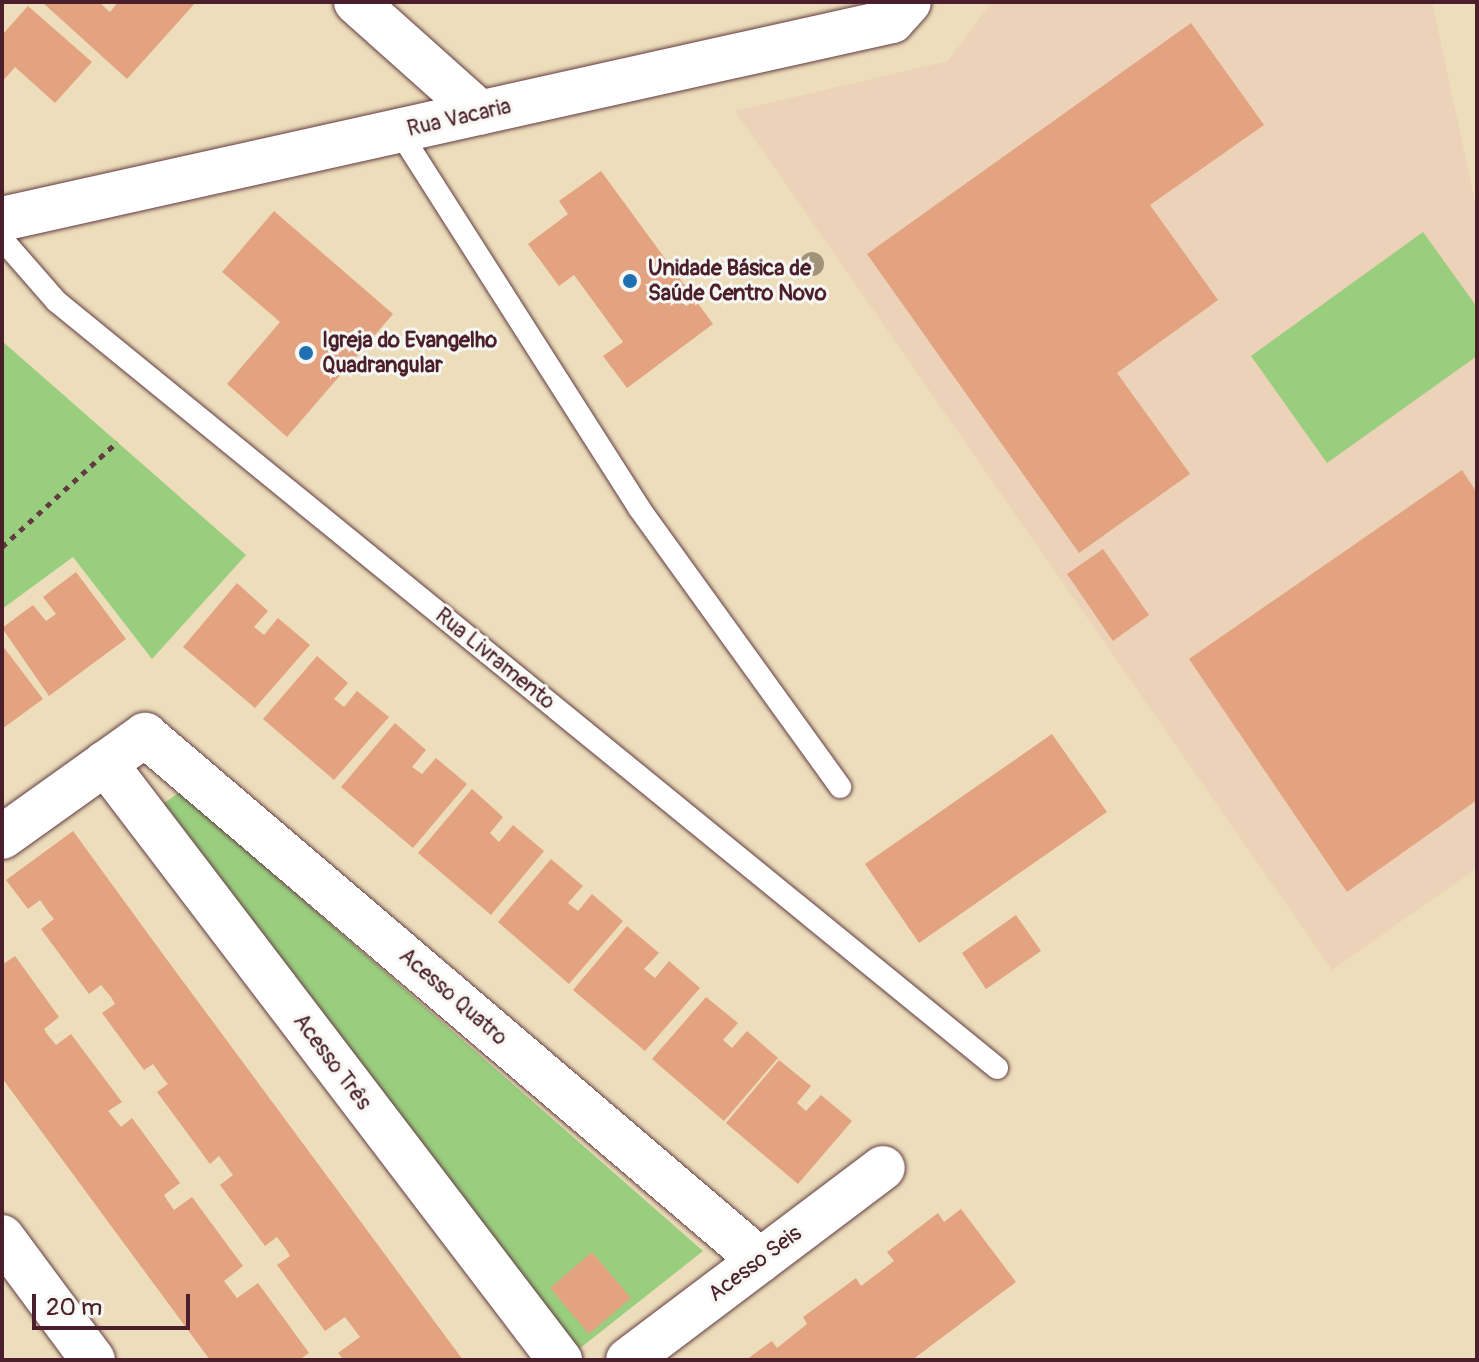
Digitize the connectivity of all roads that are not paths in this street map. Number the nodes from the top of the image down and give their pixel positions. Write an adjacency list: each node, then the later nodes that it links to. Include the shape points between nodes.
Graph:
1 (356, 2): 3 (street)
2 (909, 2): 3 (street, Rua Vacaria, via 892,21)
3 (480, 113): 4 (street, Rua Vacaria)
4 (399, 131): 5 (street, Rua Vacaria); 8 (lane, via 639,508)
5 (2, 219)
6 (2, 239): 10 (lane, Rua Livramento, via 56,301)
7 (105, 763): 9 (street); 13 (street, Acesso Quatro, via 145,735); 15 (street, Acesso Três)
8 (840, 787)
9 (2, 837)
10 (997, 1068)
11 (883, 1168): 13 (street, Acesso Seis)
12 (2, 1237): 14 (street)
13 (760, 1260): 16 (street, Acesso Seis)
14 (93, 1360)
15 (560, 1360)
16 (628, 1360)

